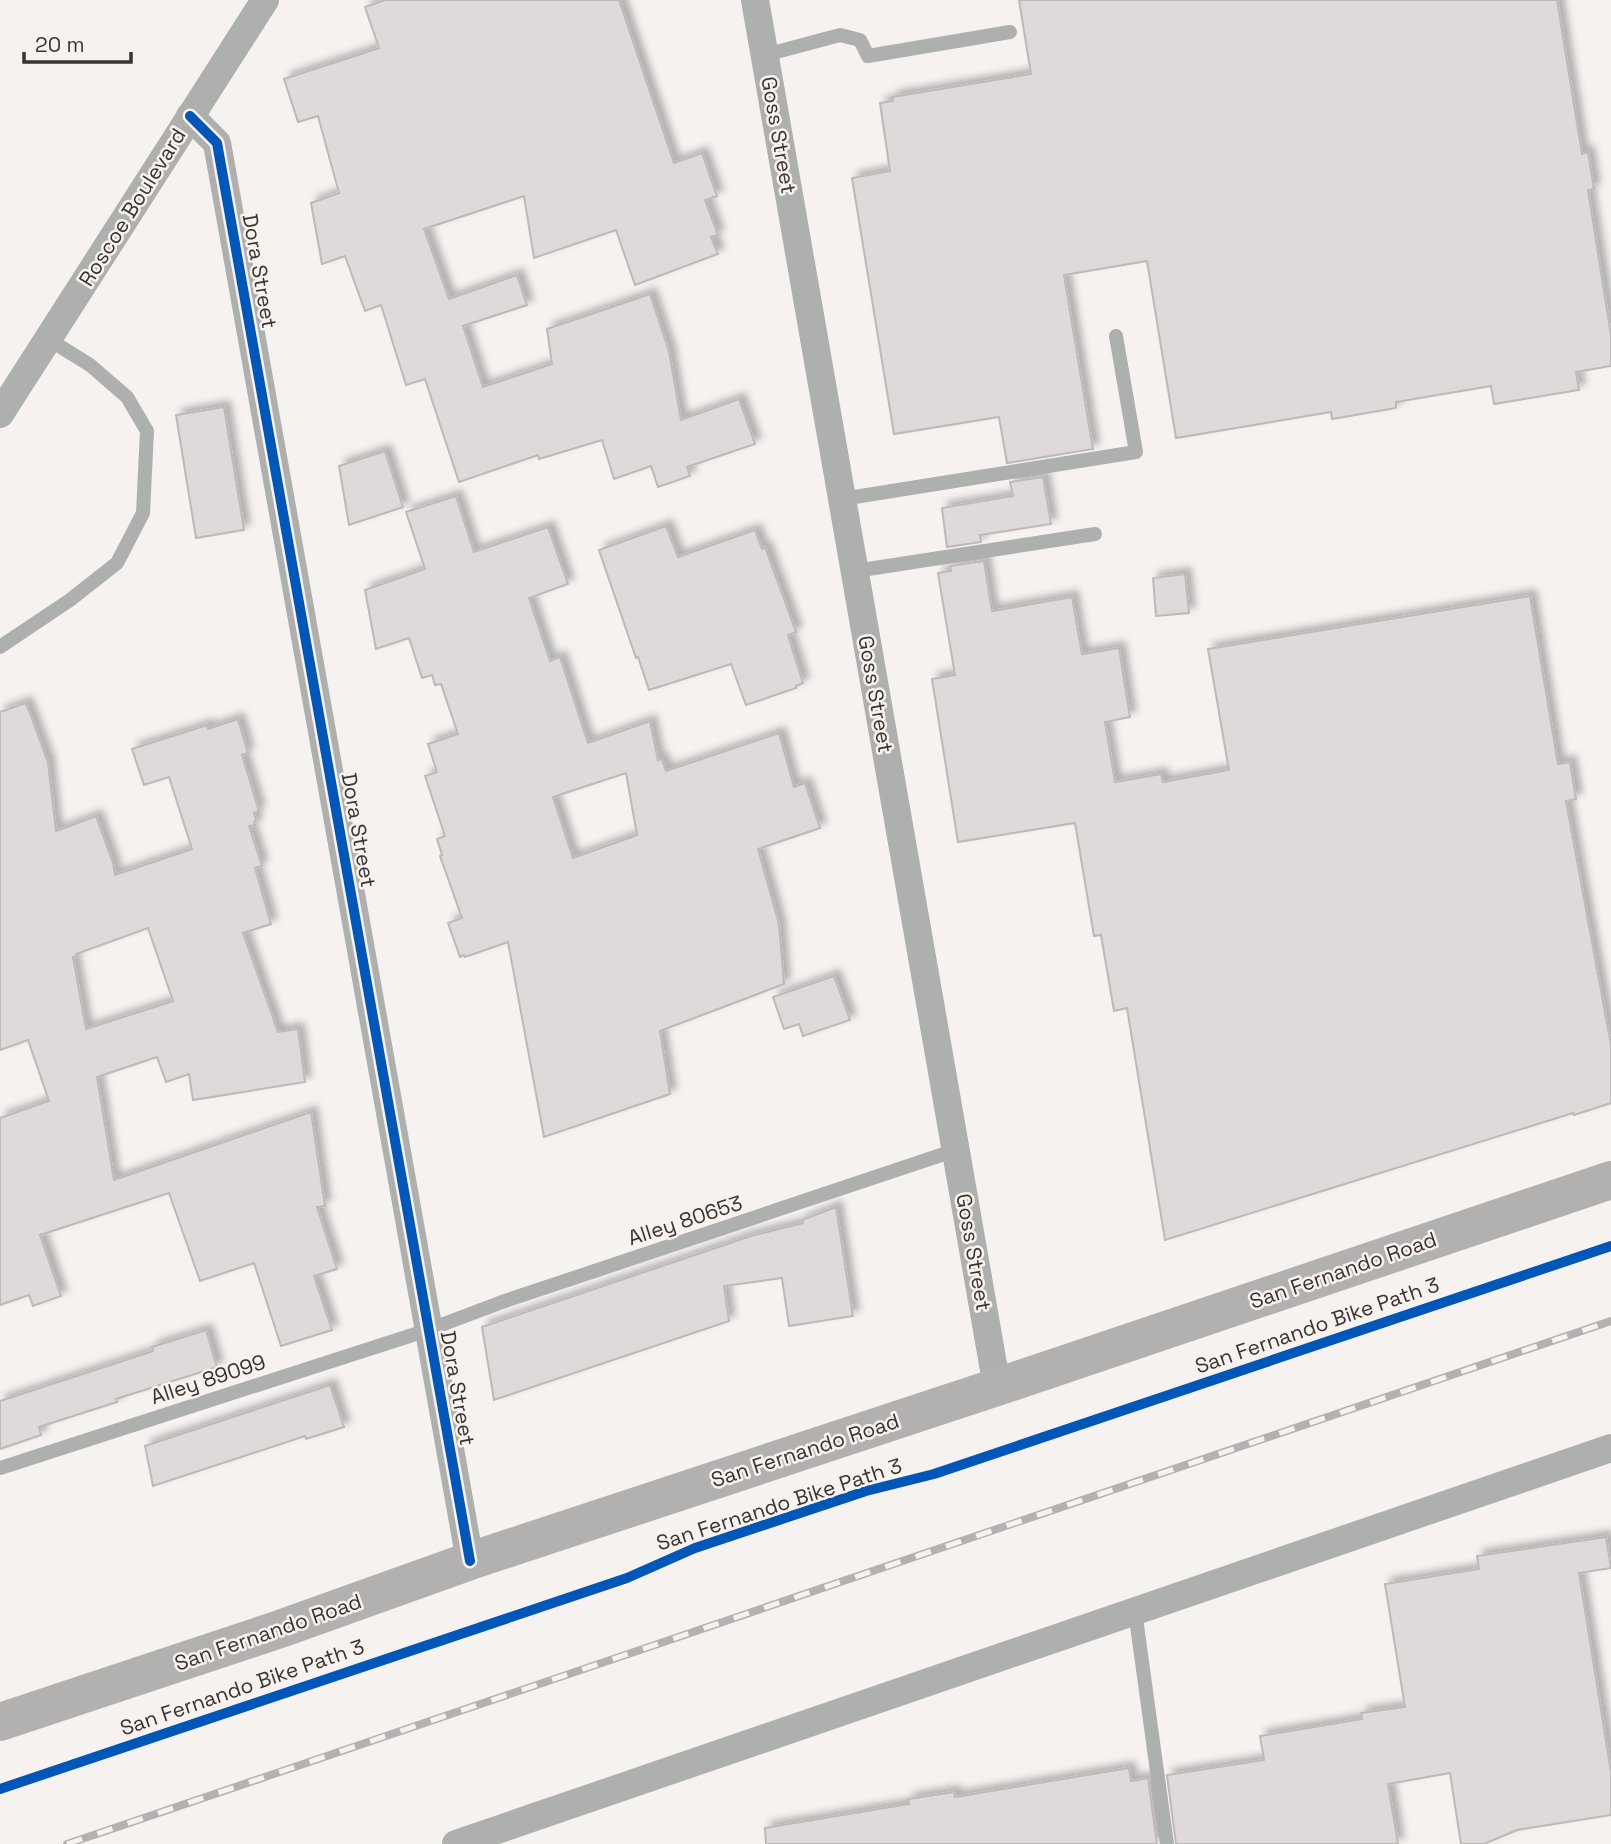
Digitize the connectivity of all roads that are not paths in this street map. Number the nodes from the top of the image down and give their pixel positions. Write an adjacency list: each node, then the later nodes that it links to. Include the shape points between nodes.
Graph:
1 (265, 0): 5 (street, Roscoe Boulevard)
2 (755, 0): 4 (street, Goss Street)
3 (1010, 32): 4 (lane, via 868,56 860,40 840,35)
4 (765, 55): 9 (street, Goss Street)
5 (190, 116): 7 (street, Roscoe Boulevard); 15 (street, Dora Street, via 217,143)
6 (1116, 336): 9 (lane, via 1136,452)
7 (48, 339): 8 (street, Roscoe Boulevard); 12 (lane, via 90,365 127,397 147,431 143,513 117,563)
8 (0, 414)
9 (842, 499): 11 (street, Goss Street)
10 (1095, 534): 11 (lane)
11 (855, 571): 13 (street, Goss Street)
12 (0, 647)
13 (956, 1150): 15 (lane, Alley 80653); 16 (street, Goss Street)
14 (1611, 1180): 16 (main road, San Fernando Road)
15 (428, 1330): 18 (lane, Alley 89099); 19 (street, Dora Street)
16 (997, 1387): 19 (main road, San Fernando Road)
17 (1611, 1448): 20 (street)
18 (0, 1468)
19 (470, 1561): 21 (main road, San Fernando Road)
20 (1135, 1611): 22 (street); 23 (lane)
21 (0, 1722)
22 (456, 1844)
23 (1167, 1844)

